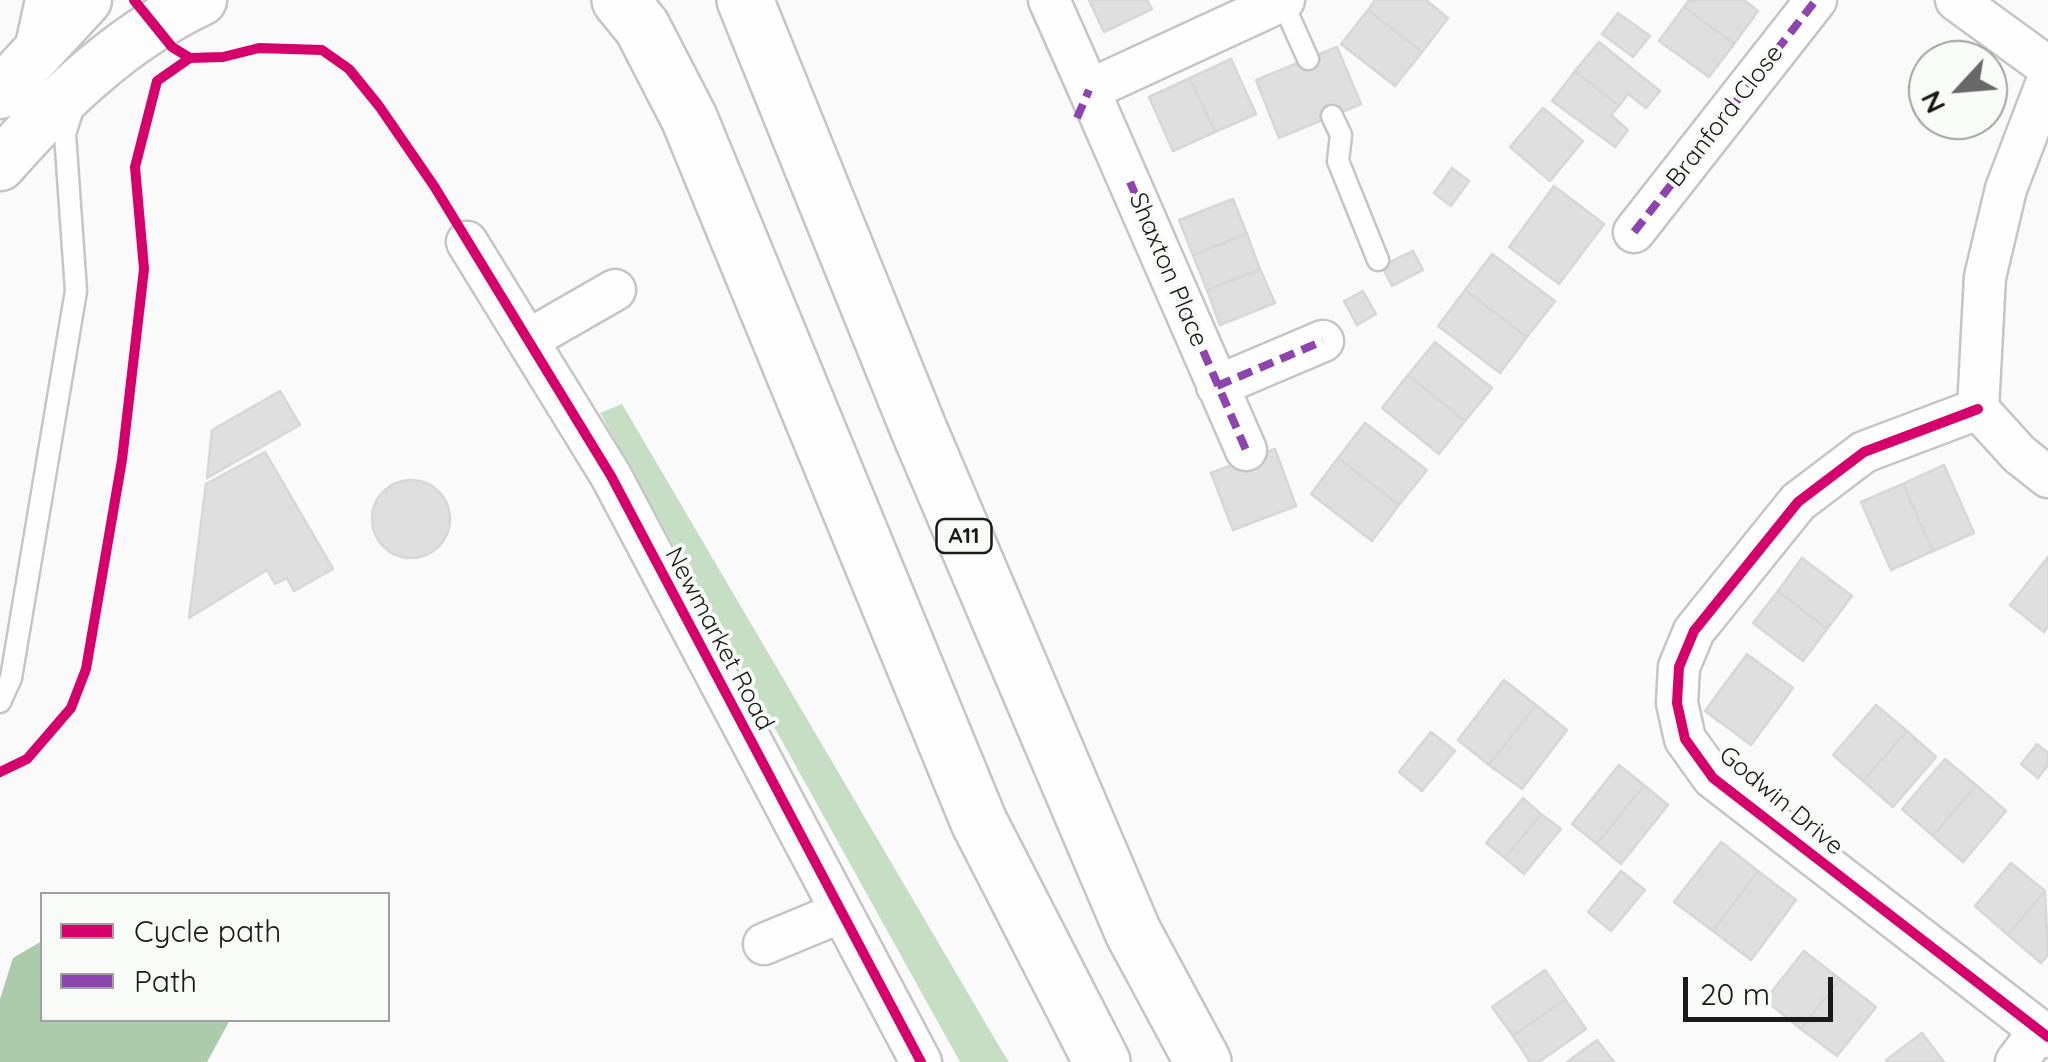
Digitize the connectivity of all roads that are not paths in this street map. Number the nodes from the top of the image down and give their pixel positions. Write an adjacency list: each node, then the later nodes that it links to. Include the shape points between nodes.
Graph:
1 (46, 0): 10 (street)
2 (86, 0): 10 (street)
3 (201, 0): 14 (street, via 150,24)
4 (620, 0): 34 (highway, via 642,26 689,118 979,822)
5 (745, 0): 35 (highway, A11, via 918,430 1126,914)
6 (1049, 0): 15 (street, Shaxton Place)
7 (1283, 0): 11 (lane); 15 (street)
8 (1816, 0): 19 (street, Branford Close)
9 (1956, 0): 12 (street)
10 (34, 56): 16 (street)
11 (1308, 58)
12 (2048, 67)
13 (2048, 79): 26 (street, via 2006,189 1985,277)
14 (82, 80): 18 (street); 29 (lane, via 64,134 76,291 12,678)
15 (1090, 90): 25 (street, Shaxton Place)
16 (0, 94)
17 (1332, 116): 21 (lane, via 1342,135 1338,161)
18 (0, 165)
19 (1634, 232)
20 (468, 242): 23 (street, Newmarket Road)
21 (1378, 260)
22 (615, 290): 23 (street)
23 (528, 340): 30 (street, Newmarket Road, via 611,476)
24 (1323, 342): 25 (street)
25 (1217, 386): 27 (street, Shaxton Place)
26 (1978, 409): 28 (street); 32 (street, Godwin Drive, via 1864,452 1798,502 1694,631 1679,667 1677,703 1684,739 1712,778)
27 (1246, 450)
28 (2048, 477)
29 (0, 702)
30 (840, 913): 31 (street); 33 (street, Newmarket Road)
31 (764, 944)
32 (2035, 1043)
33 (921, 1062)
34 (1102, 1062)
35 (1203, 1062)

